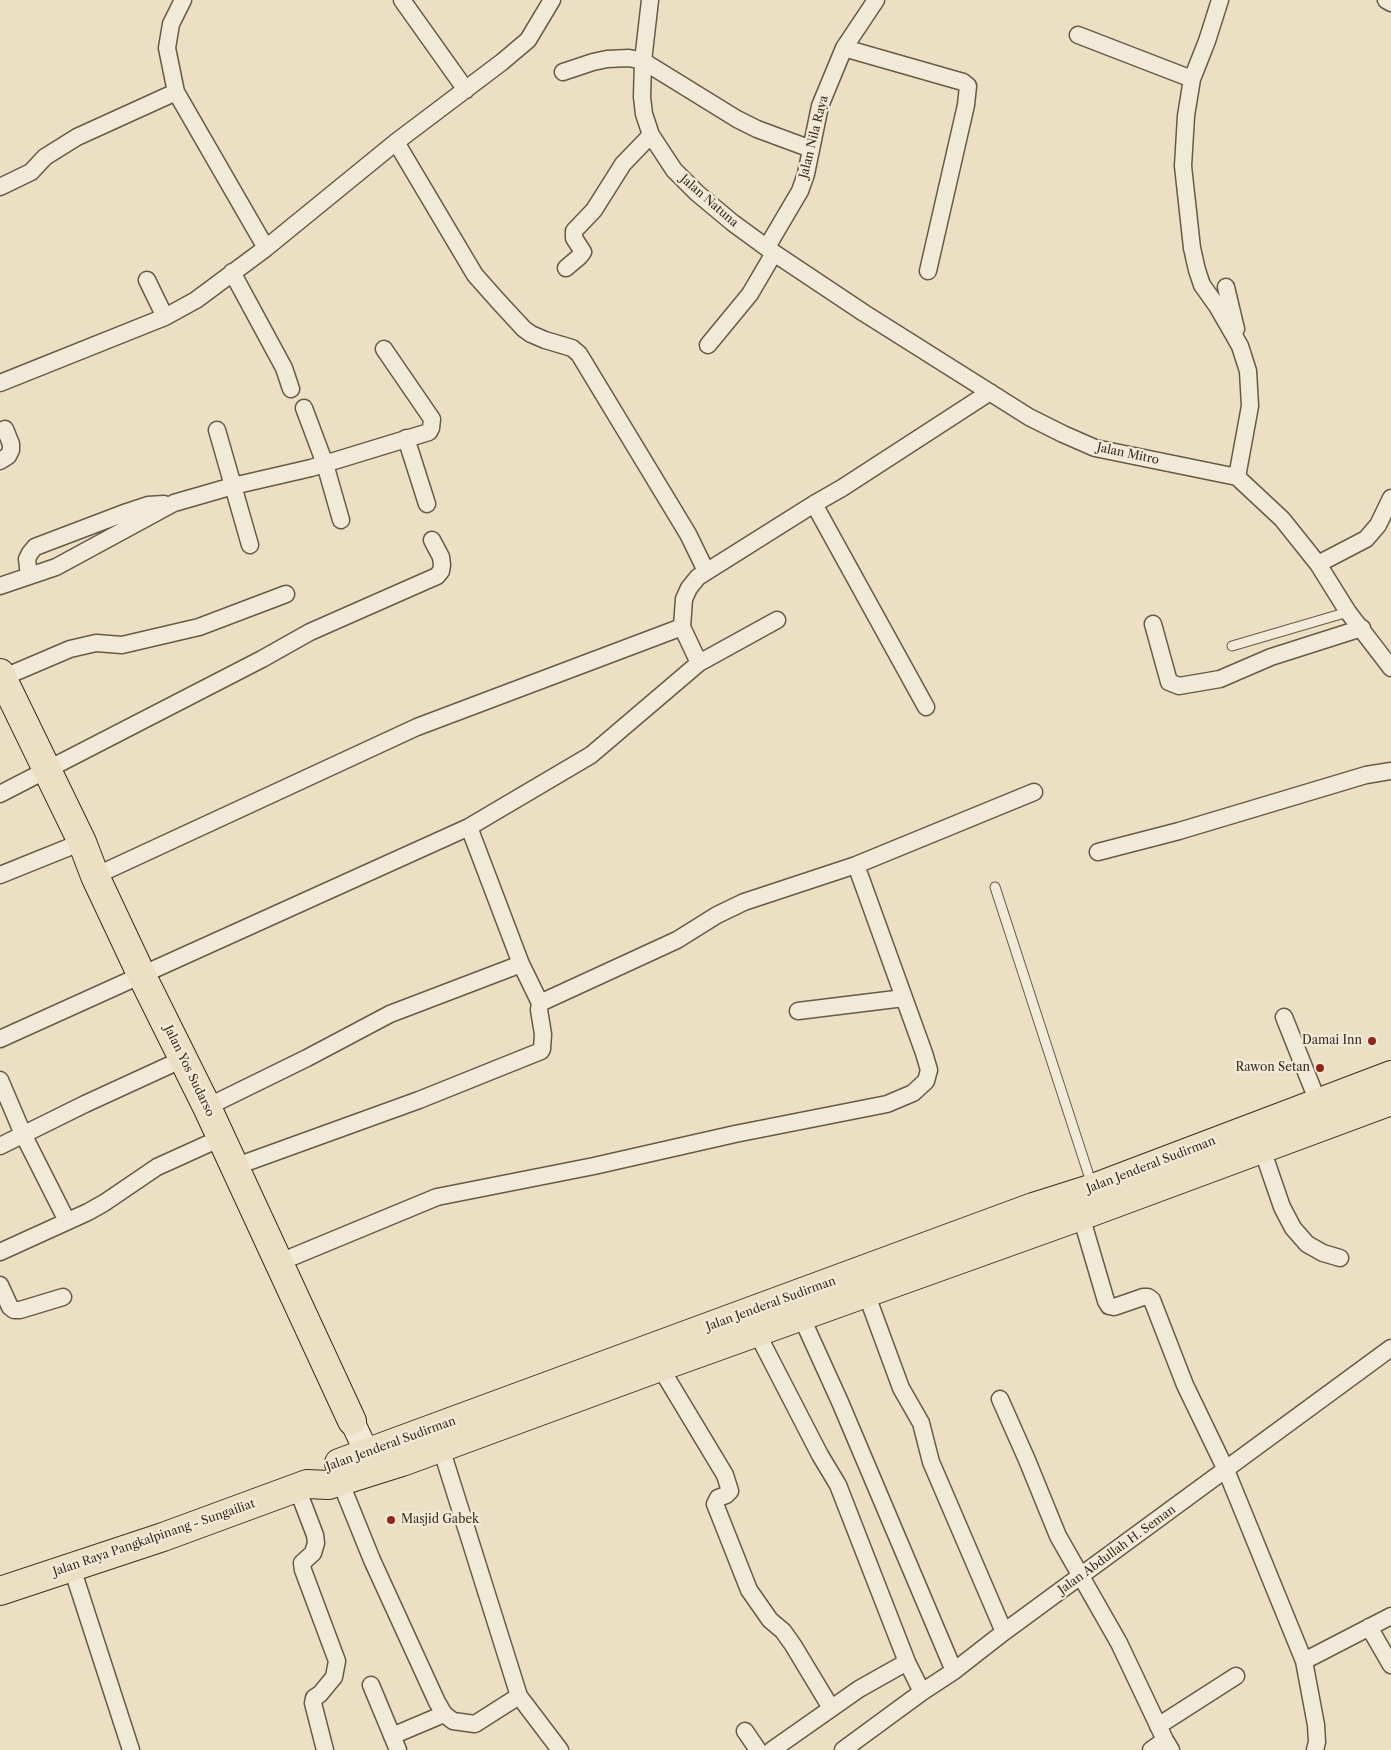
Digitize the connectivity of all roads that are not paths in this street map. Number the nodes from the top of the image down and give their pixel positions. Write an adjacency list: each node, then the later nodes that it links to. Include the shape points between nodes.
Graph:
1 (183, 0): 15 (street, via 171,24 168,48)
2 (402, 0): 14 (street)
3 (552, 0): 14 (street, via 528,40)
4 (650, 0): 11 (street, Jalan Natuna)
5 (876, 0): 10 (street, Jalan Nila Raya)
6 (1220, 0): 13 (street)
7 (1386, 0): 8 (street)
8 (1391, 3)
9 (1078, 35): 13 (street)
10 (844, 48): 18 (street, Jalan Nila Raya, via 820,106); 23 (street, via 968,86)
11 (643, 61): 12 (street, via 607,59); 16 (street, Jalan Natuna, via 642,97); 18 (street, via 738,120)
12 (563, 72)
13 (1192, 84): 29 (street, via 1183,166 1192,248 1202,285)
14 (466, 90): 17 (street)
15 (176, 92): 19 (street, via 77,137 45,157 31,172); 20 (street)
16 (651, 135): 21 (street, Jalan Natuna, via 674,170 697,193); 22 (street, via 623,164 594,210 574,231 574,238 583,252)
17 (396, 142): 20 (street); 50 (street, via 475,274 499,302 524,330 572,348 579,354 688,534)
18 (811, 149): 21 (street, Jalan Nila Raya, via 800,191)
19 (0, 187)
20 (266, 248): 24 (street)
21 (771, 250): 28 (street, Jalan Nila Raya, via 750,294); 33 (street, Jalan Mitro)
22 (566, 268)
23 (928, 271)
24 (232, 272): 27 (street, via 196,300); 32 (street, via 284,368)
25 (146, 280): 27 (street)
26 (1226, 287): 29 (street)
27 (165, 317): 31 (street)
28 (708, 345)
29 (1240, 346): 40 (street, via 1248,371 1250,406)
30 (384, 349): 37 (street, via 432,419 429,432)
31 (0, 383)
32 (290, 389)
33 (990, 392): 40 (street, Jalan Mitro, via 1025,414 1095,448); 45 (street)
34 (304, 408): 39 (street)
35 (5, 428): 38 (street, via 11,450)
36 (217, 430): 41 (street)
37 (406, 438): 39 (street); 44 (street)
38 (0, 460)
39 (324, 464): 41 (street); 46 (street)
40 (1237, 477): 49 (street, via 1282,519)
41 (234, 486): 43 (street); 48 (street)
42 (1391, 498): 49 (street, via 1378,525 1366,538)
43 (174, 503): 51 (street, via 56,567); 51 (street, via 148,505 35,547 27,559)
44 (427, 504)
45 (814, 504): 50 (street); 63 (street)
46 (342, 520)
47 (432, 540): 64 (street, via 441,557 438,576 310,632)
48 (250, 545)
49 (1318, 564): 54 (street)
50 (706, 572): 57 (street, via 693,582 684,599)
51 (29, 576): 52 (street)
52 (0, 586)
53 (286, 594): 62 (street, via 199,627 122,645 96,643 70,649)
54 (1348, 612): 58 (street); 59 (lane)
55 (777, 620): 60 (street)
56 (1153, 624): 58 (street, via 1169,682 1179,686 1220,679 1270,657)
57 (682, 627): 60 (street); 73 (street, via 417,727)
58 (1362, 628): 61 (street)
59 (1232, 646)
60 (699, 663): 68 (street, via 591,755)
61 (1390, 663)
62 (1, 676): 64 (highway, Jalan Yos Sudarso)
63 (926, 707)
64 (46, 771): 67 (street); 69 (highway, Jalan Yos Sudarso)
65 (1391, 771): 70 (street, via 1366,775)
66 (1034, 792): 71 (street)
67 (0, 794)
68 (469, 826): 75 (street); 76 (street)
69 (82, 842): 72 (street); 73 (highway, Jalan Yos Sudarso)
70 (1098, 852)
71 (856, 865): 77 (street); 78 (street, via 744,902 677,940)
72 (0, 876)
73 (95, 876): 76 (highway, Jalan Yos Sudarso)
74 (995, 887): 93 (lane)
75 (520, 964): 78 (street); 87 (street, via 390,1014)
76 (142, 976): 81 (street); 82 (highway, Jalan Yos Sudarso)
77 (904, 998): 79 (street); 99 (street, via 929,1070 926,1081 913,1093 887,1104 437,1197)
78 (540, 1003): 92 (street, via 544,1045 540,1051 419,1100)
79 (798, 1011)
80 (1284, 1017): 86 (street)
81 (0, 1039)
82 (183, 1059): 87 (highway, Jalan Yos Sudarso); 88 (street)
83 (1391, 1075): 86 (highway, Jalan Jenderal Sudirman)
84 (0, 1080): 88 (street)
85 (1391, 1101): 91 (highway, Jalan Jenderal Sudirman)
86 (1318, 1102): 93 (highway, Jalan Jenderal Sudirman)
87 (207, 1107): 89 (highway, Jalan Yos Sudarso)
88 (24, 1134): 90 (street); 95 (street)
89 (221, 1138): 92 (highway, Jalan Yos Sudarso); 95 (street, via 157,1167 104,1203)
90 (0, 1146)
91 (1262, 1149): 94 (highway, Jalan Jenderal Sudirman); 98 (street, via 1282,1207 1293,1228 1307,1244)
92 (234, 1167): 99 (highway, Jalan Yos Sudarso)
93 (1093, 1188): 96 (highway, Jalan Jenderal Sudirman)
94 (1081, 1216): 96 (highway, Jalan Jenderal Sudirman); 111 (street, via 1106,1301 1109,1306 1114,1306 1143,1297 1152,1300 1185,1384)
95 (67, 1222): 97 (street)
96 (987, 1237): 101 (highway, Jalan Jenderal Sudirman); 110 (highway, Jalan Jenderal Sudirman)
97 (0, 1252)
98 (1340, 1258)
99 (280, 1262): 108 (highway, Jalan Yos Sudarso)
100 (0, 1284): 102 (street, via 14,1310)
101 (866, 1293): 103 (highway, Jalan Jenderal Sudirman); 119 (street, via 901,1388 921,1423 931,1462)
102 (63, 1297)
103 (801, 1316): 104 (highway, Jalan Jenderal Sudirman); 123 (street)
104 (757, 1333): 106 (highway, Jalan Jenderal Sudirman); 121 (street, via 838,1485)
105 (1391, 1348): 111 (street, Jalan Abdullah H. Seman)
106 (660, 1367): 109 (highway, Jalan Jenderal Sudirman); 128 (street, via 728,1482 728,1493 718,1498 715,1504 749,1590 793,1645)
107 (1000, 1399): 115 (street, via 1058,1536)
108 (352, 1421): 110 (street, Jalan Yos Sudarso)
109 (441, 1448): 110 (highway, Jalan Jenderal Sudirman); 127 (street)
110 (370, 1462): 112 (highway, Jalan Jenderal Sudirman); 113 (highway, Jalan Jenderal Sudirman, via 323,1469)
111 (1226, 1470): 115 (street, Jalan Abdullah H. Seman); 120 (street)
112 (340, 1482): 113 (highway, Jalan Jenderal Sudirman); 129 (street, via 376,1569)
113 (302, 1486): 114 (highway, Jalan Raya Pangkalpinang - Sungailiat); 135 (street, via 316,1543 313,1553 302,1563 303,1570 337,1661 334,1677 313,1703)
114 (72, 1568): 116 (highway, Jalan Raya Pangkalpinang - Sungailiat); 134 (street)
115 (1081, 1576): 119 (street, Jalan Abdullah H. Seman); 131 (street, via 1120,1642)
116 (0, 1591)
117 (1388, 1617): 118 (street)
118 (1369, 1627): 120 (street); 122 (street)
119 (1004, 1632): 123 (street, Jalan Abdullah H. Seman)
120 (1304, 1661): 140 (street, via 1314,1707)
121 (907, 1662): 126 (street); 128 (street)
122 (1391, 1665)
123 (954, 1671): 126 (street, Jalan Abdullah H. Seman)
124 (1236, 1676): 131 (street)
125 (371, 1685): 132 (street)
126 (922, 1692): 138 (street, Jalan Abdullah H. Seman)
127 (519, 1696): 129 (street, via 475,1724 454,1721); 136 (street)
128 (831, 1708): 133 (street)
129 (444, 1714): 132 (street)
130 (745, 1731): 137 (street)
131 (1165, 1739): 139 (street)
132 (395, 1743)
133 (779, 1748)
134 (131, 1750)
135 (325, 1750)
136 (560, 1750)
137 (758, 1750)
138 (843, 1750)
139 (1151, 1750)
140 (1315, 1750)

